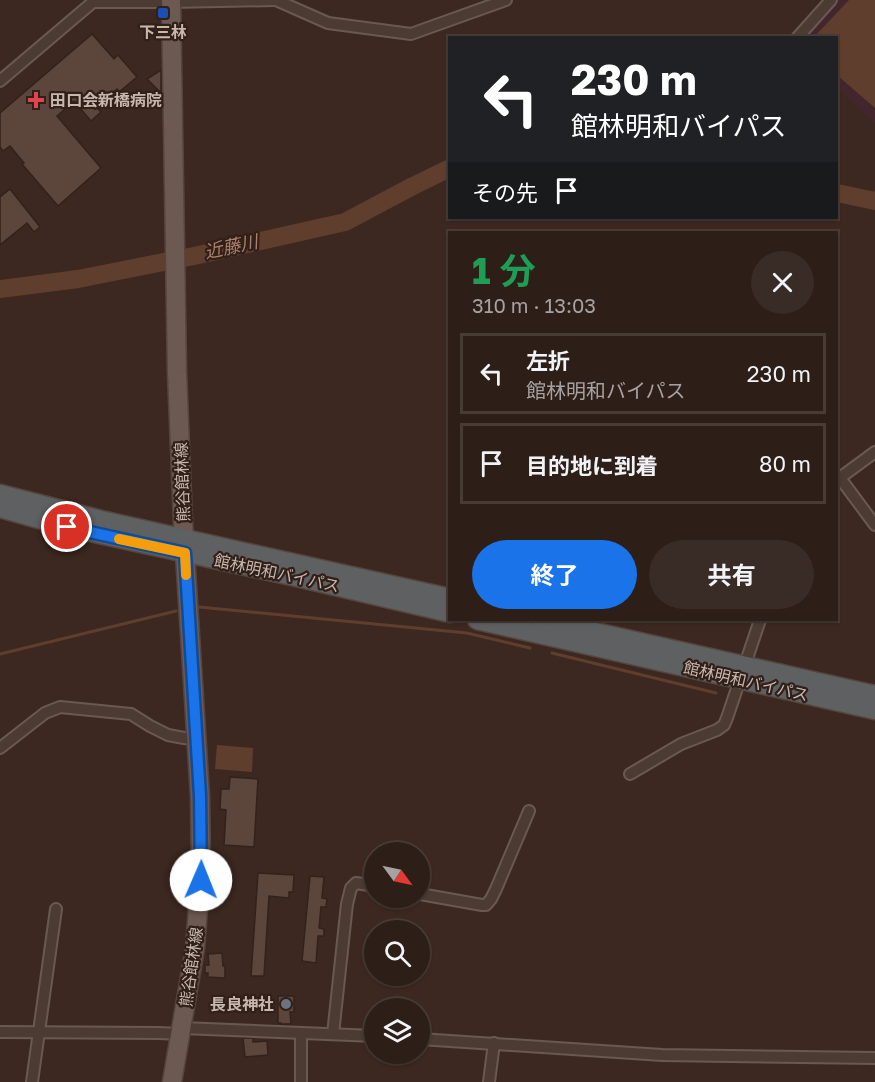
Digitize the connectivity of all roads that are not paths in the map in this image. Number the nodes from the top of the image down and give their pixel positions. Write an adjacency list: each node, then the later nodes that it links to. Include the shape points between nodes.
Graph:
1 (275, 0): 2 (street, via 328,23 411,34); 4 (street)
2 (506, 0)
3 (831, 0): 5 (street)
4 (171, 1): 6 (street, via 93,2); 12 (main road, 熊谷館林線, via 177,372)
5 (799, 36)
6 (0, 81)
7 (875, 452): 8 (street)
8 (838, 479): 11 (street)
9 (0, 494): 12 (highway, 館林明和バイパス)
10 (0, 508): 12 (highway, 館林明和バイパス, via 67,527)
11 (875, 525)
12 (185, 546): 13 (highway, 館林明和バイパス); 14 (highway, 館林明和バイパス); 21 (main road, 熊谷館林線)
13 (448, 598)
14 (448, 613)
15 (482, 621): 18 (highway, 館林明和バイパス)
16 (546, 621): 18 (highway, 館林明和バイパス)
17 (760, 621): 18 (street)
18 (742, 672): 19 (highway, 館林明和バイパス); 20 (highway, 館林明和バイパス); 23 (street, via 724,724)
19 (875, 695)
20 (875, 710)
21 (196, 739): 22 (street, via 168,735 131,714 60,706); 28 (main road, 熊谷館林線, via 200,897)
22 (0, 748)
23 (630, 774)
24 (529, 811): 26 (street, via 486,905)
25 (364, 884): 32 (street, via 356,883 351,888 347,904)
26 (430, 896)
27 (56, 909): 30 (street)
28 (181, 1031): 30 (street); 31 (street); 38 (main road, 熊谷館林線)
29 (0, 1032): 30 (street)
30 (39, 1033): 37 (street)
31 (301, 1033): 32 (street); 39 (street)
32 (333, 1034): 33 (street)
33 (364, 1035)
34 (430, 1040): 35 (street)
35 (494, 1043): 36 (street, via 662,1055); 40 (street)
36 (875, 1058)
37 (32, 1082)
38 (172, 1082)
39 (301, 1082)
40 (489, 1082)

